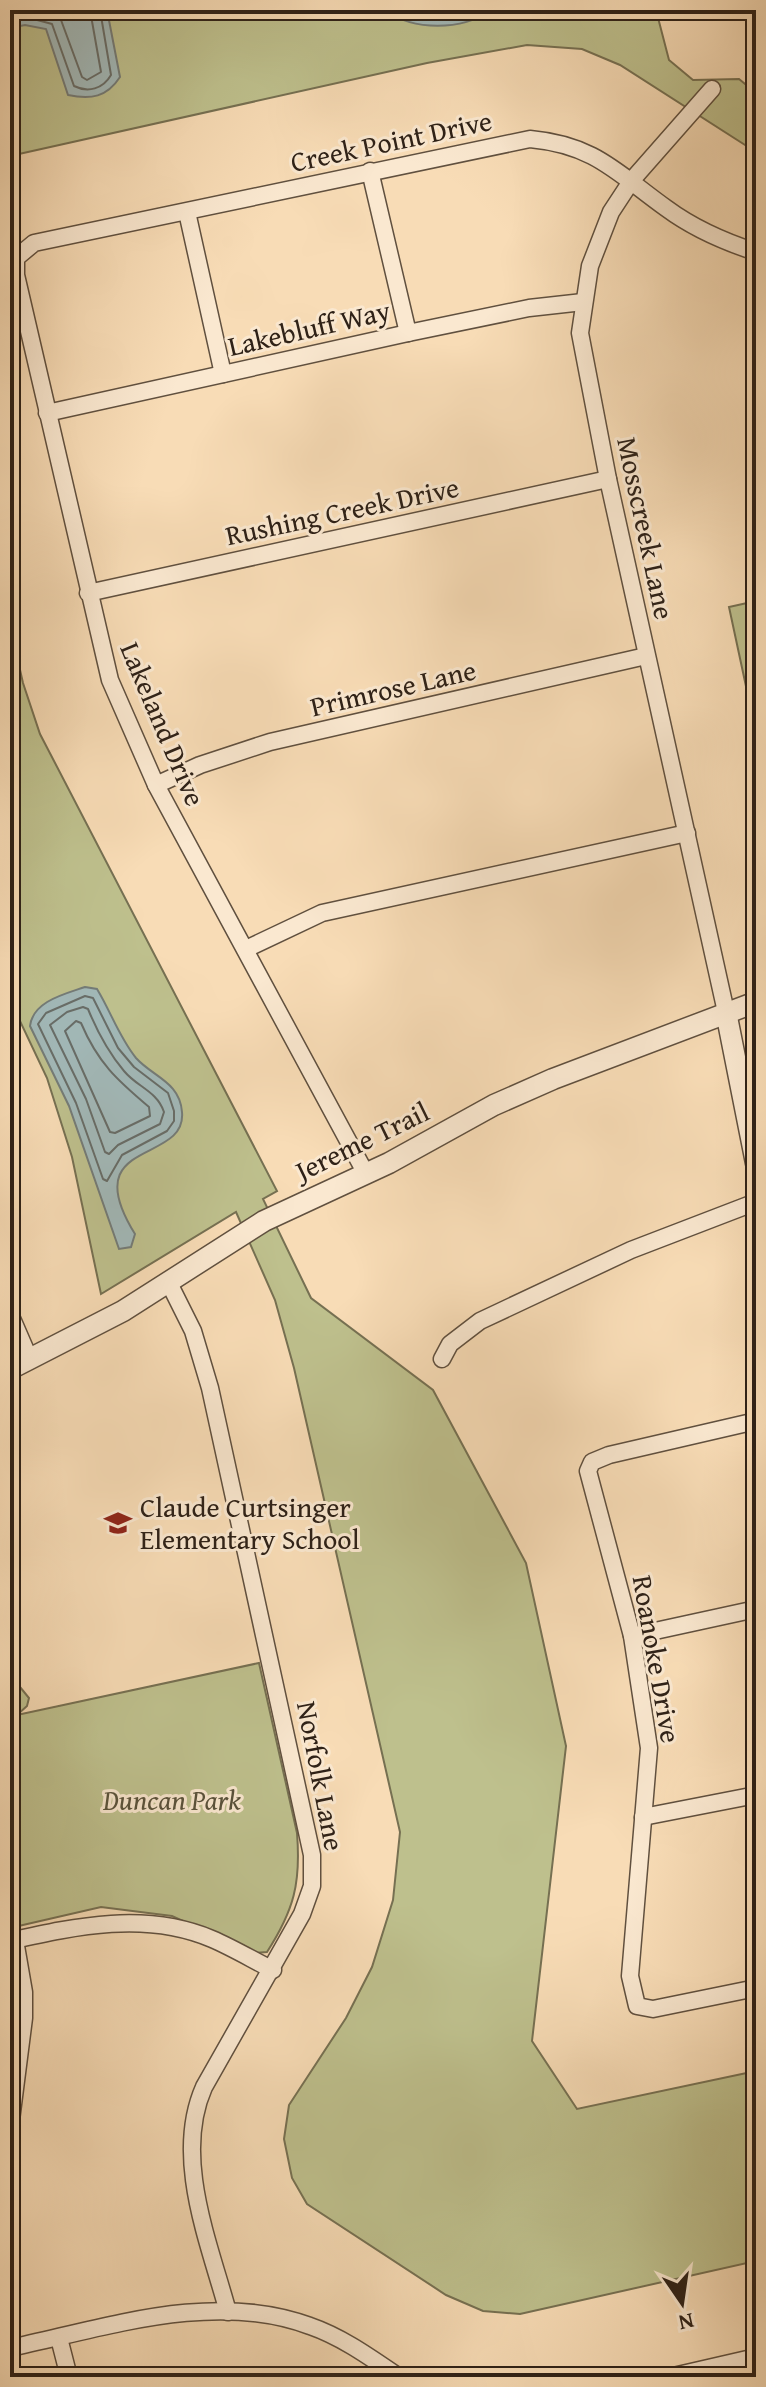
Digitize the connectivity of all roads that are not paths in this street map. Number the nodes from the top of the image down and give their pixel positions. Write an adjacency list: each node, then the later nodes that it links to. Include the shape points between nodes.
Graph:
1 (712, 89): 3 (street, Mosscreek Lane)
2 (370, 171): 3 (street, Creek Point Drive, via 530,139 587,151); 4 (street, Creek Point Drive); 8 (street)
3 (632, 180): 5 (street, Creek Point Drive, via 687,222); 7 (street, Mosscreek Lane, via 596,247)
4 (187, 212): 6 (street, Creek Point Drive, via 34,243); 9 (street)
5 (756, 252)
6 (16, 258): 10 (street, Lakeland Drive)
7 (583, 302): 8 (street, Lakebluff Way); 11 (street, Mosscreek Lane, via 580,333)
8 (408, 333): 9 (street, Lakebluff Way)
9 (223, 374): 10 (street, Lakebluff Way)
10 (47, 413): 12 (street, Lakeland Drive)
11 (608, 479): 12 (street, Rushing Creek Drive); 13 (street, Mosscreek Lane)
12 (88, 593): 14 (street, Lakeland Drive, via 110,680)
13 (646, 656): 14 (street, Primrose Lane, via 270,742); 15 (street, Mosscreek Lane)
14 (156, 785): 16 (street, Lakeland Drive)
15 (687, 833): 16 (street, via 322,913); 18 (street, Mosscreek Lane)
16 (246, 949): 20 (street, Lakeland Drive)
17 (756, 1002): 18 (street, Jereme Trail)
18 (726, 1012): 19 (street); 20 (street, Jereme Trail, via 541,1084)
19 (756, 1163)
20 (366, 1174): 22 (street, Jereme Trail, via 264,1221)
21 (756, 1202): 24 (street, via 631,1250 480,1321 450,1344)
22 (168, 1281): 25 (street, Jereme Trail); 33 (street, Norfolk Lane, via 193,1331 210,1388 312,1855 308,1899)
23 (10, 1314): 25 (street)
24 (442, 1359)
25 (30, 1360): 26 (street, Jereme Trail)
26 (10, 1369)
27 (756, 1421): 29 (street, Roanoke Drive, via 609,1455 589,1466)
28 (756, 1609): 29 (street)
29 (632, 1636): 31 (street, Roanoke Drive, via 649,1748)
30 (756, 1795): 31 (street)
31 (643, 1817): 34 (street, Roanoke Drive, via 630,1976 637,2006 665,2008)
32 (12, 1941): 33 (street, via 101,1924 161,1924 212,1939); 35 (street, via 24,1992 24,2018)
33 (273, 1970): 36 (street, Norfolk Lane, via 204,2087 191,2130 200,2208)
34 (756, 1988)
35 (10, 2128)
36 (228, 2312): 37 (street, via 179,2315); 41 (street, via 311,2326)
37 (59, 2338): 38 (street); 40 (street)
38 (10, 2348)
39 (756, 2357): 42 (street)
40 (69, 2377)
41 (399, 2377)
42 (669, 2377)

